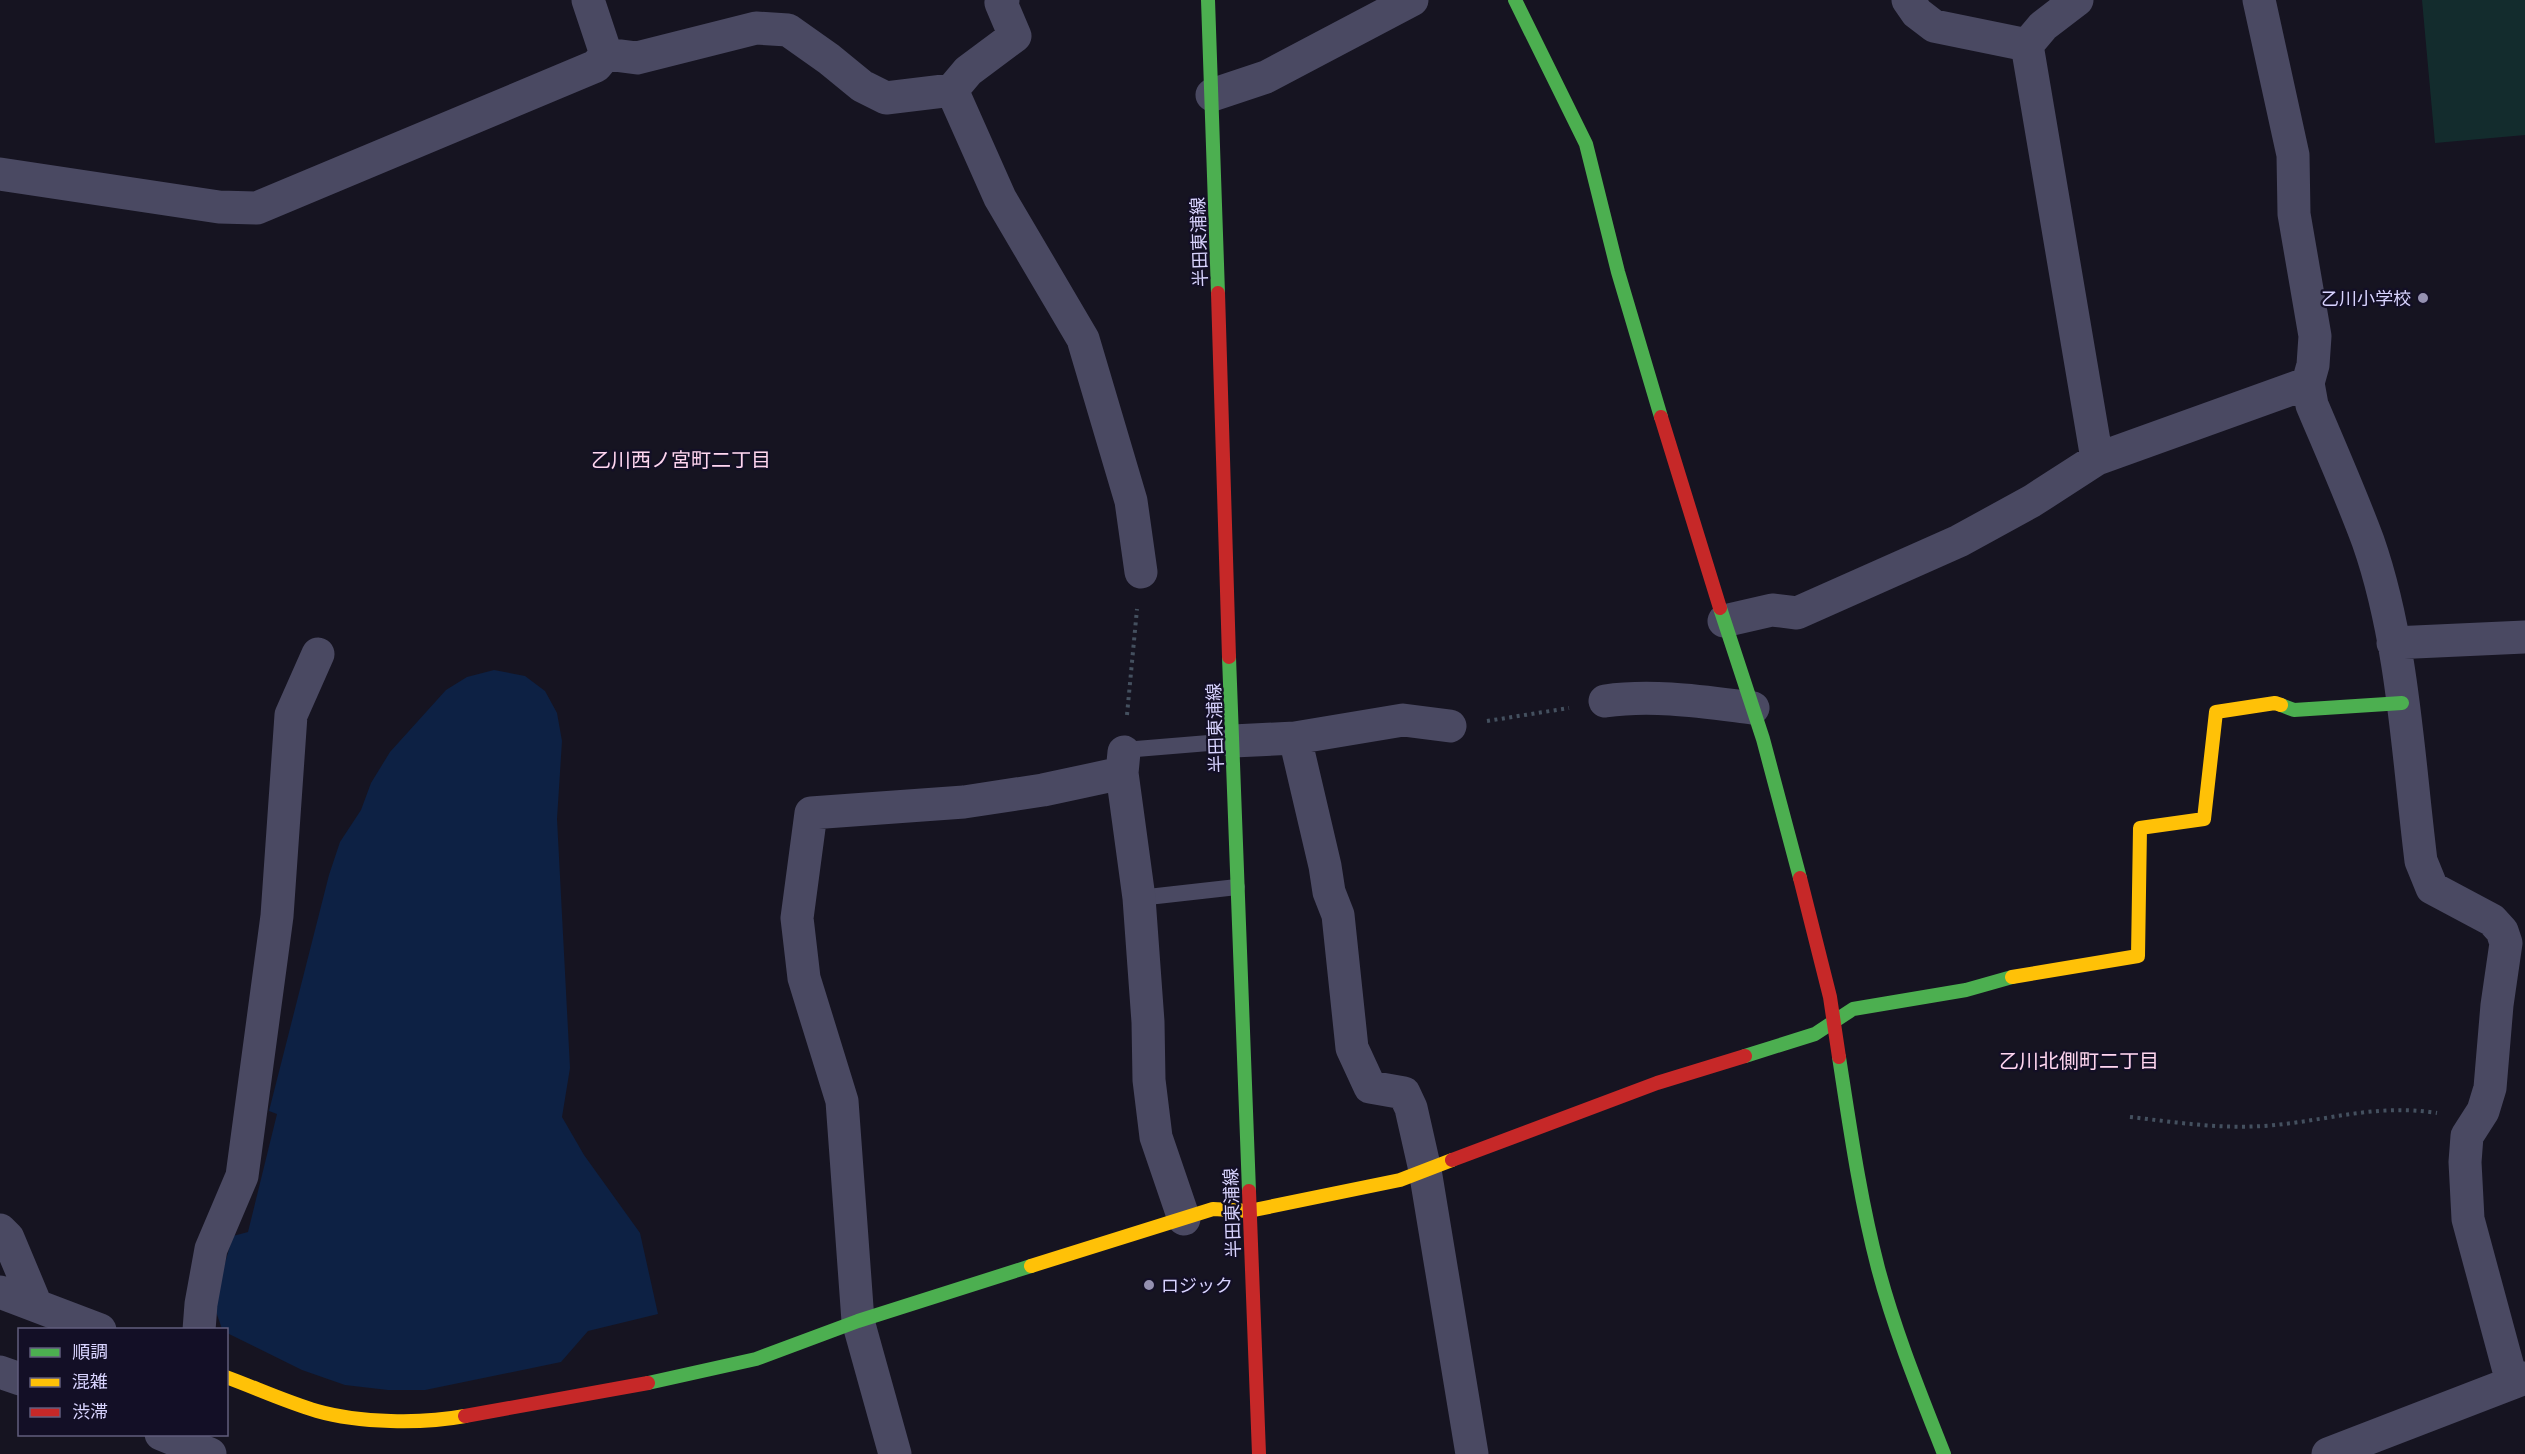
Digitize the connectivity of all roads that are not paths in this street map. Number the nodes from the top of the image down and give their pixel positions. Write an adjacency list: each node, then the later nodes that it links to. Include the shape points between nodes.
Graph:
1 (588, 0): 10 (street)
2 (1003, 0): 11 (street, via 1015,36 968,71)
3 (1209, 0): 12 (street, 半田東浦線)
4 (1412, 0): 12 (street, via 1266,77)
5 (1515, 0): 17 (street, via 1586,144 1618,272)
6 (1908, 0): 9 (street, via 1934,26)
7 (2077, 0): 9 (street, via 2043,26)
8 (2259, 0): 14 (street, via 2293,155 2294,214 2315,336)
9 (2027, 45): 15 (street)
10 (606, 54): 11 (street, via 637,58 756,28 788,30 862,86 886,98); 13 (street, via 596,66 257,208 219,207)
11 (952, 90): 16 (street, via 1000,198 1083,339 1131,501)
12 (1212, 95): 26 (street, 半田東浦線)
13 (0, 174)
14 (2307, 383): 15 (street); 19 (street, via 2312,405 2368,542)
15 (2097, 459): 17 (street, via 1959,541 1797,613 1772,610)
16 (1141, 572)
17 (1724, 621): 23 (street)
18 (2525, 637): 19 (street)
19 (2393, 643): 22 (street)
20 (318, 654): 39 (street, via 291,715 277,916 242,1176 211,1249)
21 (1605, 701): 23 (street, via 1640,698)
22 (2402, 703): 30 (street, via 2295,710 2275,703 2216,712 2204,819 2140,828 2138,957 2016,976 1966,990 1853,1009); 43 (street, via 2421,861 2432,888 2492,920 2506,943 2496,1005 2490,1088 2483,1111 2467,1136 2465,1162 2468,1220)
23 (1753, 708): 30 (street, via 1786,819)
24 (1449, 726): 25 (street, via 1403,720)
25 (1295, 738): 26 (street); 31 (street, via 1329,892 1338,915 1352,1048 1370,1087 1404,1093)
26 (1233, 741): 27 (lane); 28 (street, 半田東浦線)
27 (1123, 761): 29 (street); 37 (street, via 1043,790 964,802 811,813 797,918 804,978 842,1101)
28 (1237, 888): 29 (lane); 32 (street, 半田東浦線)
29 (1139, 898): 33 (street, via 1156,1137)
30 (1833, 1021): 31 (street, via 1815,1034 1657,1083); 49 (street, via 1852,1144 1878,1268 1901,1344)
31 (1425, 1170): 32 (street, via 1400,1180); 48 (street)
32 (1249, 1211): 33 (street, via 1213,1209); 47 (street, 半田東浦線)
33 (1184, 1219): 37 (street)
34 (0, 1230): 36 (street, via 8,1238)
35 (0, 1292): 36 (street)
36 (36, 1305): 38 (street)
37 (858, 1321): 42 (street, via 756,1359 617,1390 450,1419 369,1420 318,1411); 46 (street)
38 (97, 1328)
39 (199, 1328)
40 (0, 1372): 41 (street)
41 (18, 1378)
42 (228, 1378)
43 (2519, 1380): 50 (street)
44 (166, 1436): 45 (street)
45 (210, 1454)
46 (895, 1454)
47 (1258, 1454)
48 (1472, 1454)
49 (1944, 1454)
50 (2328, 1454)

